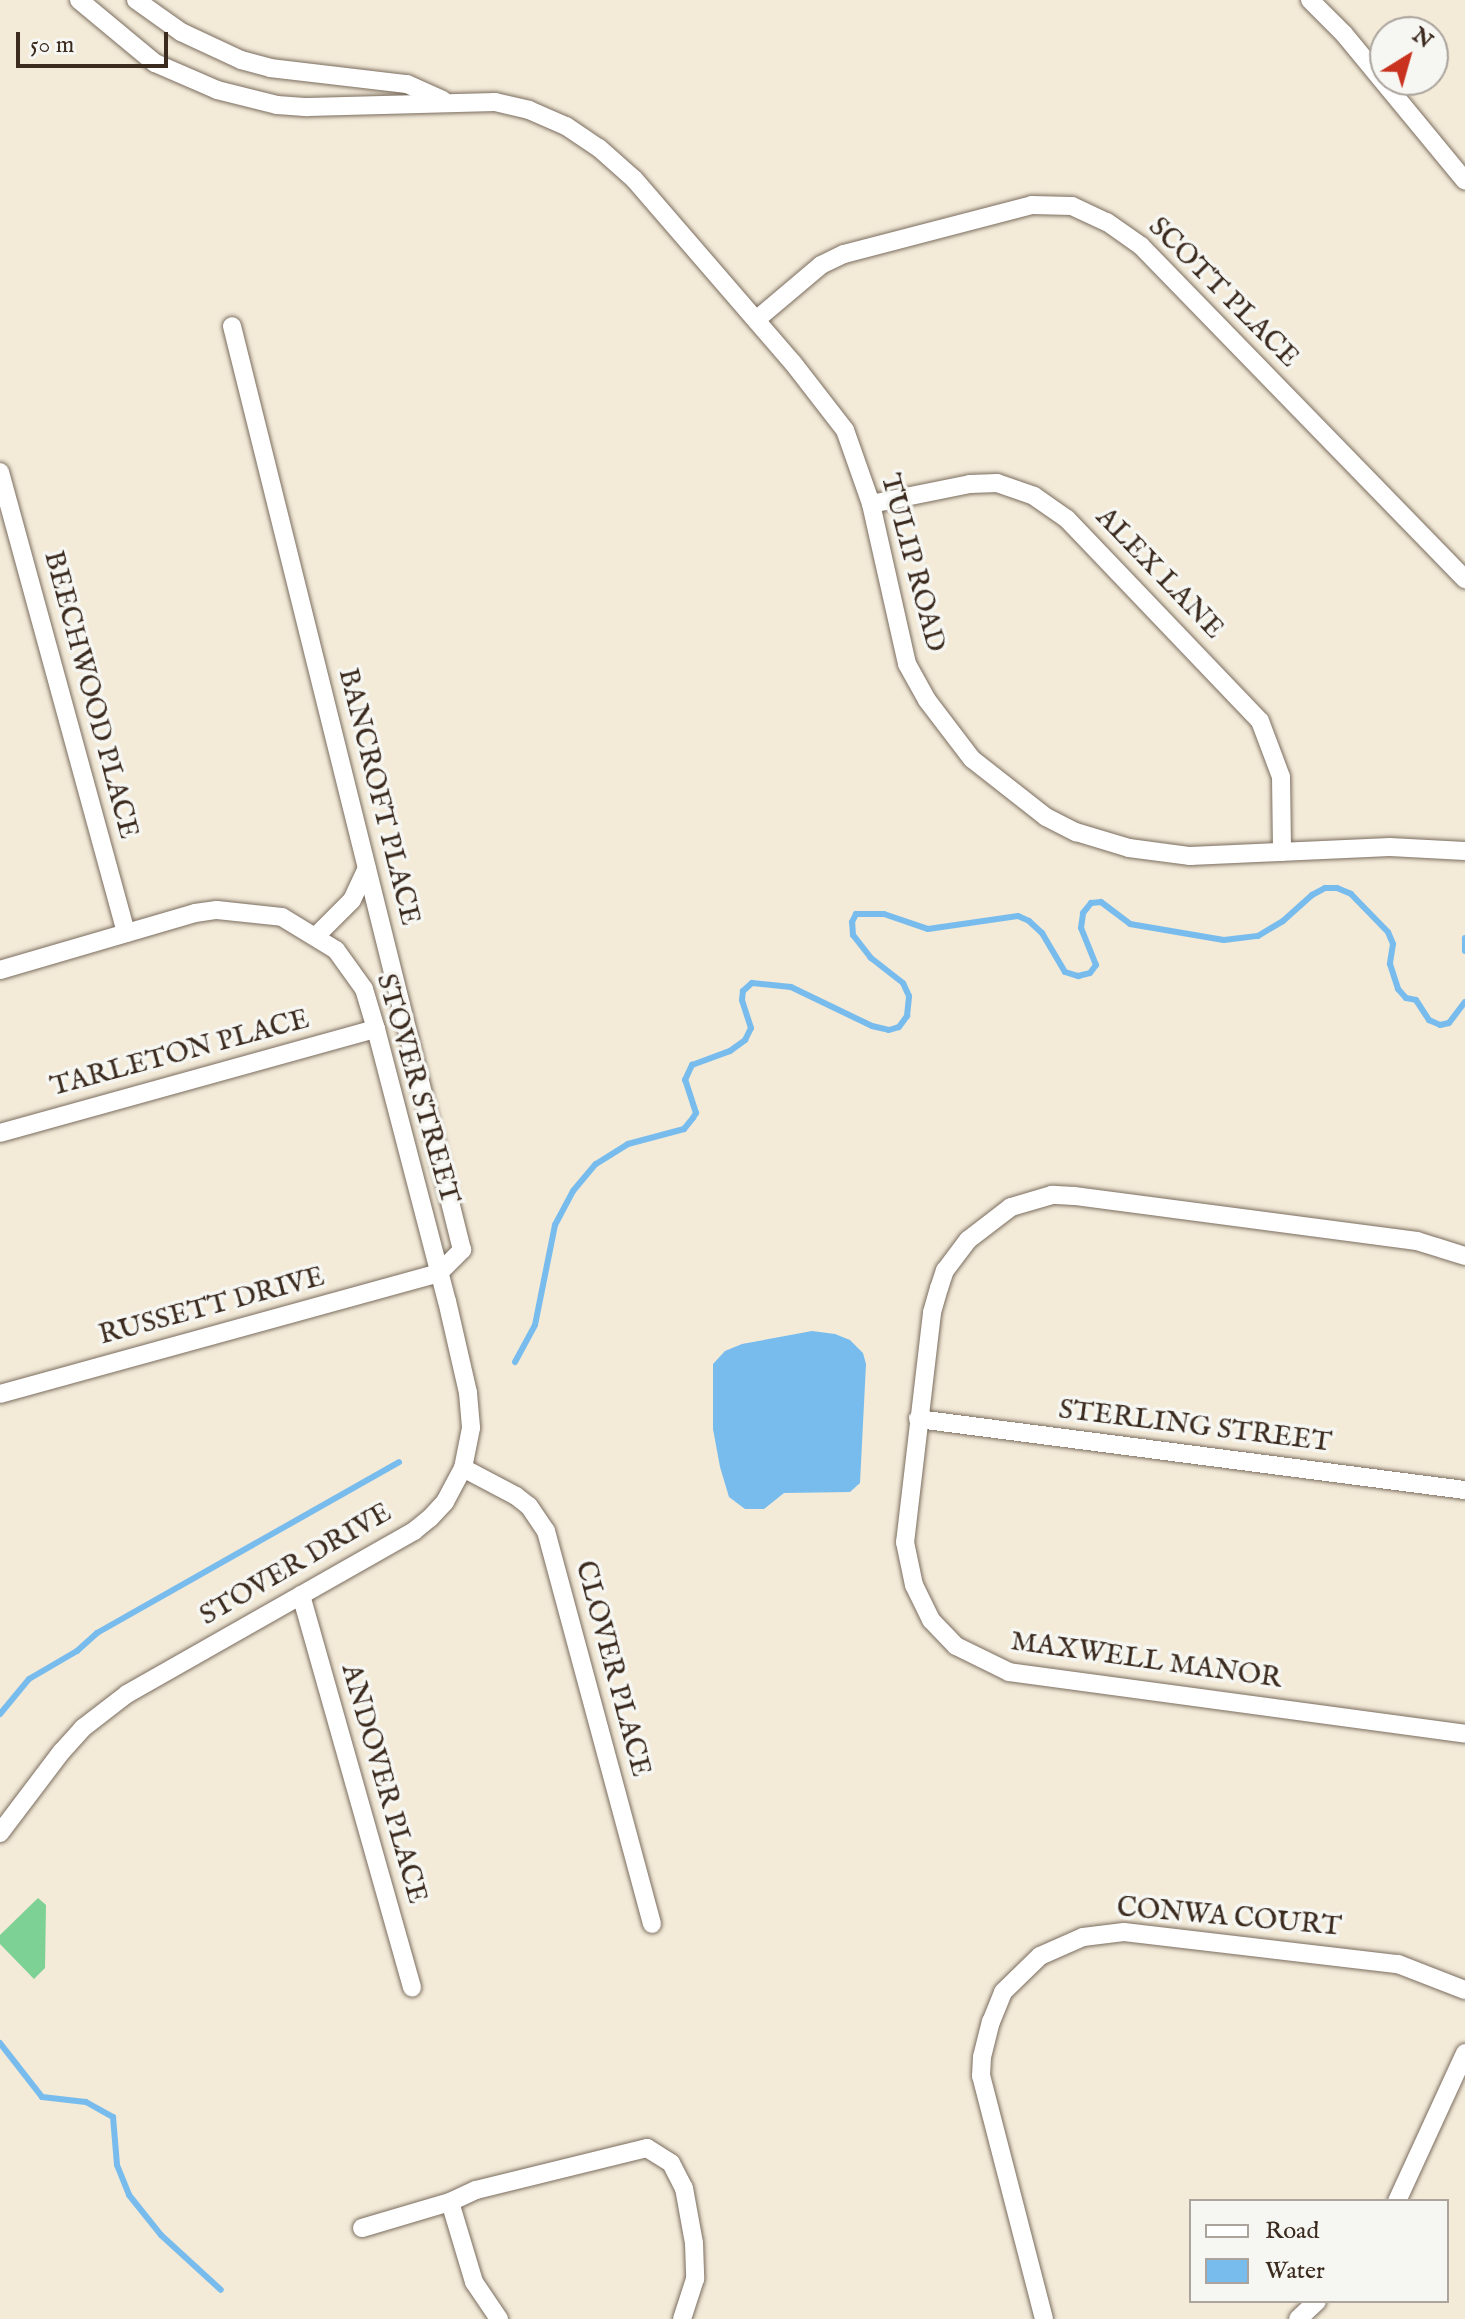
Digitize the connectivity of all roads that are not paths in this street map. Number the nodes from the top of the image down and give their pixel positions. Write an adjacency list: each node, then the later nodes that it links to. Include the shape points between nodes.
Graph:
1 (79, 0): 4 (street, TULIP ROAD, via 155,63 217,90 308,107)
2 (136, 0): 4 (street, TULIP ROAD, via 181,32 241,60 407,84)
3 (1310, 0): 5 (street)
4 (446, 101): 6 (street, TULIP ROAD, via 495,102 529,110 599,148 634,179)
5 (1465, 181)
6 (756, 320): 9 (street, TULIP ROAD, via 845,430); 10 (street, SCOTT PLACE, via 811,272 844,254 1032,205 1090,212 1141,246)
7 (232, 326): 13 (street, BANCROFT PLACE)
8 (0, 472): 14 (street, BEECHWOOD PLACE)
9 (871, 504): 12 (street, TULIP ROAD, via 907,664 950,732 994,779 1046,817 1129,848 1190,856); 12 (street, ALEX LANE, via 997,483 1034,496 1067,519 1260,721 1281,777)
10 (1465, 579)
11 (1465, 851): 12 (street, TULIP ROAD, via 1390,847)
12 (1282, 852)
13 (367, 868): 15 (street, via 352,900); 20 (street, BANCROFT PLACE, via 462,1250)
14 (126, 933): 15 (street, STOVER STREET, via 195,913 239,910 282,917); 16 (street, STOVER STREET)
15 (317, 935): 17 (street, STOVER STREET, via 352,968)
16 (0, 970)
17 (376, 1029): 18 (street, TARLETON PLACE); 20 (street, STOVER STREET)
18 (0, 1133)
19 (1465, 1256): 22 (street, MAXWELL MANOR, via 1417,1241 1105,1200 1052,1195 1031,1200 979,1230 945,1270 932,1313)
20 (439, 1273): 21 (street, RUSSETT DRIVE); 23 (street, STOVER DRIVE, via 470,1403)
21 (0, 1394)
22 (918, 1419): 24 (street, STERLING STREET); 26 (street, MAXWELL MANOR, via 905,1522 908,1567 931,1620 973,1658 1009,1672)
23 (463, 1468): 25 (street, STOVER DRIVE, via 445,1502 422,1524); 28 (street, CLOVER PLACE, via 516,1496 546,1531)
24 (1465, 1490)
25 (301, 1595): 27 (street, STOVER DRIVE, via 127,1694 83,1728); 29 (street, ANDOVER PLACE)
26 (1465, 1734)
27 (0, 1833)
28 (652, 1924)
29 (412, 1988)
30 (1465, 1990): 38 (street, CONWA COURT, via 1398,1964 1124,1932 1083,1937 1040,1956 1003,1992 991,2022 981,2076)
31 (1465, 2053): 32 (street)
32 (1398, 2199)
33 (450, 2202): 34 (street); 36 (street, via 474,2282); 37 (street, via 476,2190 626,2151 647,2148 659,2153 684,2188 694,2243 695,2279)
34 (362, 2228)
35 (1315, 2303): 39 (street)
36 (499, 2319)
37 (682, 2319)
38 (1044, 2319)
39 (1298, 2319)

